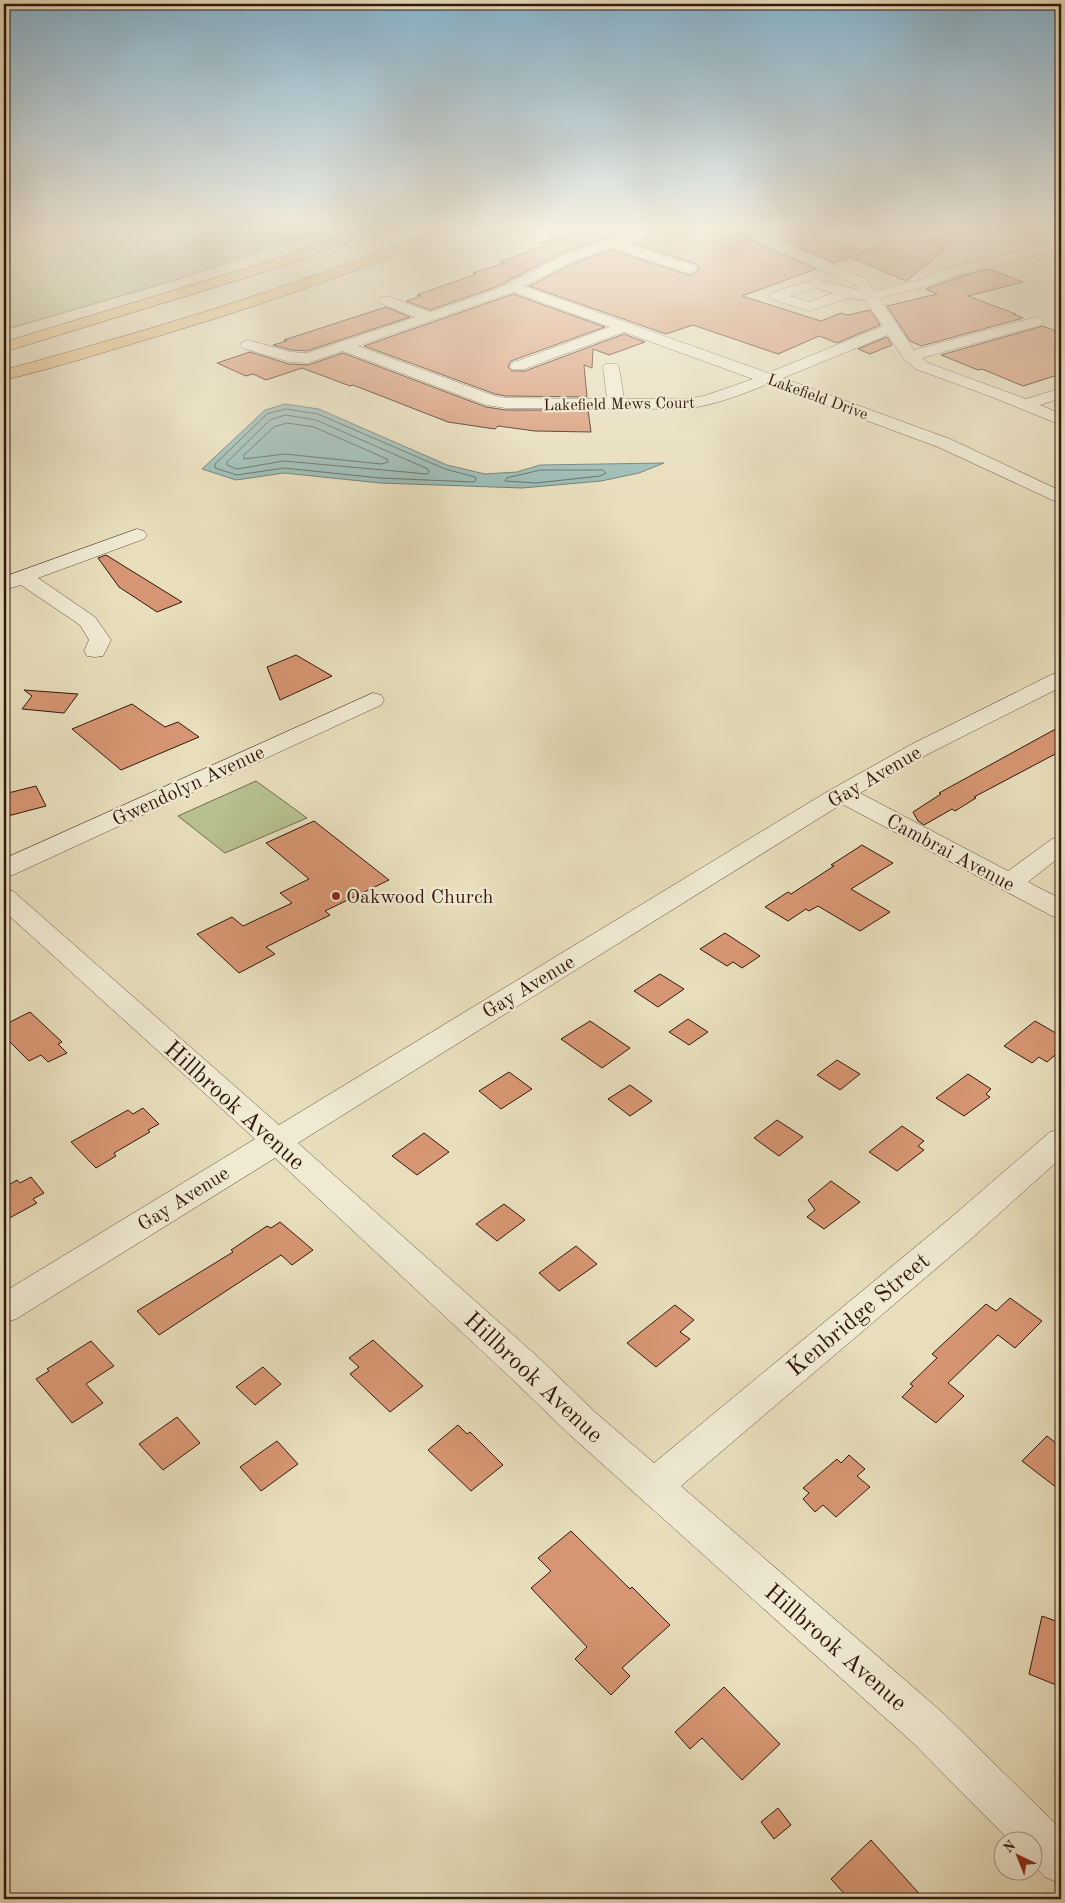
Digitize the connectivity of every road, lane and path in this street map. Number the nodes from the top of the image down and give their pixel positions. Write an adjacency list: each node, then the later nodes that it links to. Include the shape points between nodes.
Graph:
1 (94, 321): 12 (highway)
2 (196, 321): 16 (highway)
3 (419, 321): 11 (street)
4 (608, 321): 8 (street, Lakefield Drive)
5 (886, 321): 9 (street)
6 (1036, 322): 13 (street)
7 (655, 323): 8 (street)
8 (628, 328): 14 (street); 17 (street, Lakefield Drive)
9 (891, 328): 13 (street); 17 (street, Lakefield Mews Court)
10 (248, 345): 11 (street, via 303,359)
11 (344, 346): 19 (street, Lakefield Mews Court, via 492,401)
12 (4, 347)
13 (910, 356): 20 (street, via 935,372)
14 (518, 366)
15 (611, 366): 19 (street)
16 (4, 375)
17 (768, 378): 19 (street, Lakefield Mews Court, via 706,401); 22 (street, Lakefield Drive, via 944,443)
18 (1061, 393): 20 (street)
19 (616, 404)
20 (1026, 404): 21 (street)
21 (1061, 420)
22 (1061, 498)
23 (138, 535): 24 (street)
24 (13, 580): 25 (street, via 88,621 100,640)
25 (95, 651)
26 (1061, 679): 28 (street, Gay Avenue, via 928,745)
27 (373, 700): 30 (street, Gwendolyn Avenue)
28 (842, 794): 31 (street, Cambrai Avenue); 35 (street, Gay Avenue)
29 (1061, 844): 31 (street)
30 (4, 869)
31 (1009, 882): 33 (street, Cambrai Avenue)
32 (4, 897): 35 (street, Hillbrook Avenue)
33 (1061, 910)
34 (1061, 1140): 37 (street, Kenbridge Street)
35 (274, 1141): 36 (street, Gay Avenue); 37 (street, Hillbrook Avenue)
36 (4, 1308)
37 (654, 1486): 38 (street, Hillbrook Avenue, via 927,1727)
38 (1061, 1861)

